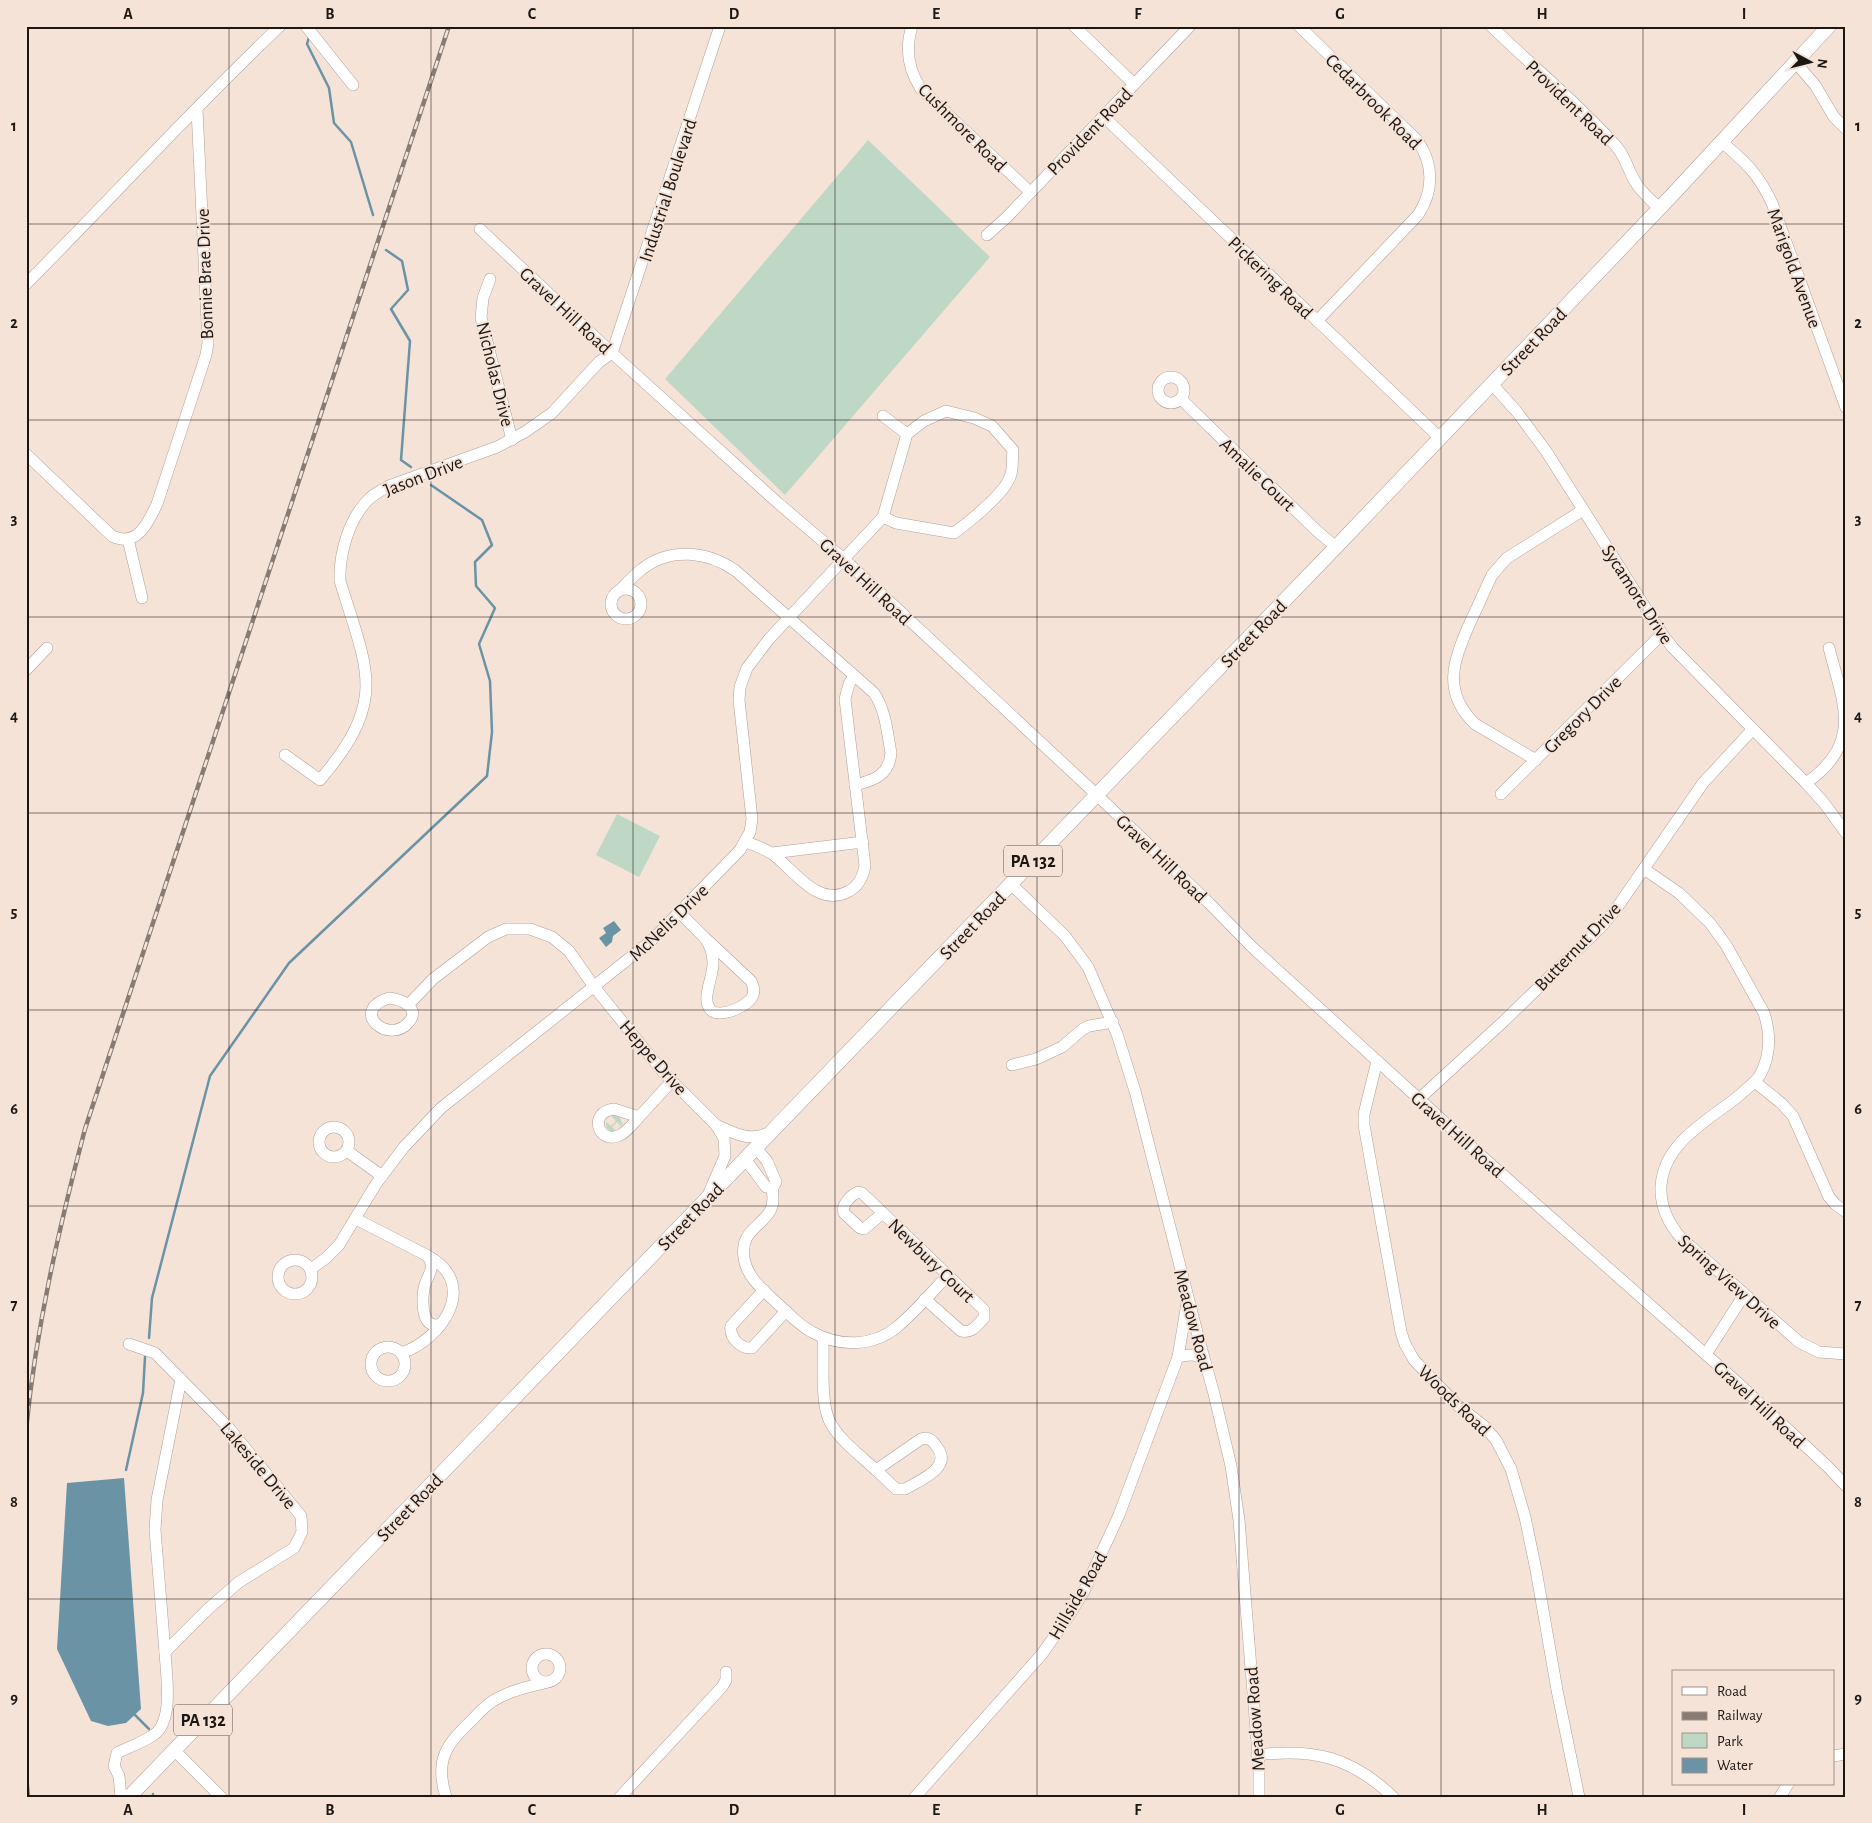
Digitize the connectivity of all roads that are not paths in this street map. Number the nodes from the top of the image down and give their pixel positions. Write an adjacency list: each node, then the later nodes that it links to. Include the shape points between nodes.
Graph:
1 (280, 26): 13 (street)
2 (306, 26): 12 (street)
3 (720, 26): 24 (street, Industrial Boulevard)
4 (912, 26): 17 (street, Cushmore Road, via 908,53 911,71 921,89)
5 (1074, 26): 11 (street)
6 (1190, 26): 11 (street, Provident Road)
7 (1299, 26): 23 (street, Cedarbrook Road, via 1417,140 1423,149 1431,183 1418,215)
8 (1491, 26): 18 (street, Provident Road, via 1618,148 1635,182)
9 (1830, 26): 10 (main road, Street Road / PA 132)
10 (1796, 63): 15 (street, via 1815,85 1834,117); 16 (main road, Street Road / PA 132)
11 (1134, 84): 14 (street, Provident Road)
12 (353, 85)
13 (197, 109): 22 (street); 35 (street, Bonnie Brae Drive, via 208,343 158,504 138,535)
14 (1104, 116): 17 (street, Provident Road); 23 (street, Pickering Road)
15 (1846, 128)
16 (1722, 142): 18 (main road, Street Road / PA 132); 27 (street, Marigold Avenue, via 1748,165 1763,184 1772,203)
17 (1030, 192): 20 (street, Provident Road)
18 (1659, 208): 25 (main road, Street Road / PA 132)
19 (480, 228): 24 (street, Gravel Hill Road)
20 (987, 234)
21 (490, 279): 31 (street, Nicholas Drive, via 483,298 481,318)
22 (26, 284)
23 (1317, 321): 30 (street, Pickering Road)
24 (612, 353): 31 (street, Jason Drive, via 599,362 552,413); 37 (street, Gravel Hill Road)
25 (1492, 384): 30 (main road, Street Road / PA 132); 33 (street, Sycamore Drive, via 1529,427)
26 (1181, 399): 36 (street, Amalie Court)
27 (1846, 408)
28 (883, 416): 29 (street)
29 (908, 434): 34 (street); 34 (street, via 924,421 946,411 974,418 992,426 1013,450 1011,476 999,493 954,533 896,523)
30 (1440, 438): 36 (main road, Street Road / PA 132)
31 (512, 440): 47 (street, Jason Drive, via 389,486 369,499 360,510 351,527 339,568 340,581 364,657 366,701 361,719 340,756 320,780)
32 (26, 454): 35 (street, via 112,536)
33 (1583, 510): 41 (street, Sycamore Drive); 48 (street, via 1499,566 1455,660 1455,692 1467,716)
34 (883, 517): 37 (street)
35 (128, 539): 39 (street)
36 (1336, 547): 52 (main road, Street Road / PA 132)
37 (845, 560): 40 (street); 52 (street, Gravel Hill Road)
38 (620, 590): 40 (street, via 649,564 673,555 697,554 732,568)
39 (142, 598)
40 (789, 618): 45 (street); 54 (street, via 752,659 740,687 751,808 750,832)
41 (1662, 634): 46 (street, Sycamore Drive); 48 (street, Gregory Drive)
42 (47, 648): 44 (street)
43 (1829, 648): 49 (street, via 1844,703 1843,736 1830,761)
44 (26, 670)
45 (854, 676): 50 (street, via 845,699); 50 (street, via 874,693 883,709 891,753 885,773 869,782)
46 (1753, 730): 49 (street, Sycamore Drive); 57 (street, Butternut Drive, via 1703,783)
47 (285, 755)
48 (1536, 760): 51 (street, Gregory Drive)
49 (1806, 783): 53 (street, Sycamore Drive)
50 (855, 784): 55 (street)
51 (1501, 794)
52 (1097, 795): 58 (main road, Street Road / PA 132); 64 (street, Gravel Hill Road, via 1252,948)
53 (1846, 833)
54 (746, 842): 56 (street); 59 (street, McNelis Drive)
55 (862, 842): 56 (street); 56 (street, via 864,875 854,888 839,895 812,889)
56 (772, 854)
57 (1644, 869): 67 (street, Spring View Drive, via 1679,893 1710,923 1764,1013 1769,1048); 68 (street, Butternut Drive, via 1616,910 1585,944)
58 (1011, 884): 63 (street, Meadow Road, via 1076,949 1088,967); 71 (main road, Street Road / PA 132)
59 (680, 913): 60 (street); 61 (street, McNelis Drive)
60 (704, 937): 60 (street, via 751,981 754,992 746,1004 719,1014 709,1007 706,998 714,961)
61 (594, 988): 62 (street, Heppe Drive, via 569,951 556,940 539,932 512,928 488,937 433,978); 66 (street, Heppe Drive); 75 (street, McNelis Drive, via 462,1089 404,1147)
62 (408, 1005)
63 (1113, 1022): 65 (street, via 1090,1026 1062,1047); 86 (street, Meadow Road, via 1135,1091)
64 (1377, 1061): 68 (street, Gravel Hill Road); 114 (street, Woods Road, via 1364,1125 1401,1332 1414,1360 1457,1404 1484,1426 1496,1440 1511,1469 1525,1517)
65 (1012, 1065)
66 (672, 1081): 69 (street); 70 (street, Heppe Drive)
67 (1755, 1082): 78 (street, via 1793,1116 1829,1197); 85 (street, Spring View Drive, via 1678,1145 1664,1168 1661,1192 1666,1215 1675,1231)
68 (1419, 1099): 93 (street, Gravel Hill Road)
69 (639, 1117)
70 (716, 1124): 71 (street, Heppe Drive, via 748,1137 760,1138); 77 (street, Heppe Drive, via 724,1138 725,1156)
71 (775, 1129): 72 (main road, Street Road / PA 132)
72 (756, 1148): 74 (main road, Street Road / PA 132); 76 (street, via 773,1172 776,1182)
73 (347, 1151): 75 (street)
74 (744, 1159): 76 (street, via 766,1187); 77 (main road, Street Road / PA 132)
75 (382, 1176): 80 (street, McNelis Drive)
76 (772, 1188): 84 (street, via 774,1202 751,1230 744,1249 746,1268)
77 (706, 1199): 103 (main road, Street Road / PA 132)
78 (1846, 1212)
79 (883, 1213): 83 (street, Newbury Court)
80 (356, 1219): 81 (street); 82 (street, McNelis Drive, via 339,1244)
81 (428, 1256): 89 (street, via 432,1265 424,1289 423,1305 427,1321); 89 (street, via 445,1269 453,1284 452,1308)
82 (311, 1269)
83 (948, 1275): 87 (street); 87 (street, Newbury Court, via 984,1310 984,1318 972,1330 961,1332)
84 (764, 1290): 88 (street); 88 (street, via 731,1326 732,1336 737,1342 752,1348)
85 (1744, 1295): 93 (street); 94 (street, Spring View Drive, via 1798,1342 1829,1354)
86 (1188, 1296): 95 (street, Hillside Road); 96 (street, Meadow Road)
87 (925, 1299): 90 (street, via 898,1326 881,1336 856,1343)
88 (786, 1311): 90 (street, via 801,1326)
89 (437, 1324): 92 (street, via 420,1345)
90 (823, 1338): 98 (street, via 825,1406 830,1422)
91 (129, 1344): 97 (street, Lakeside Drive, via 155,1353)
92 (401, 1353)
93 (1706, 1354): 99 (street, Gravel Hill Road)
94 (1846, 1354)
95 (1178, 1357): 96 (street, via 1194,1354); 111 (street, Hillside Road, via 1119,1515 1084,1591 1042,1654)
96 (1206, 1362): 104 (street, Meadow Road, via 1231,1466 1239,1520)
97 (181, 1379): 100 (street, via 156,1500 155,1530); 100 (street, Lakeside Drive, via 228,1427 278,1486 301,1516 302,1532 294,1548 240,1582)
98 (876, 1470): 98 (street, via 921,1439 930,1439 942,1453 939,1468 905,1489 896,1489)
99 (1846, 1486)
100 (165, 1652): 106 (street, via 166,1714 156,1733 117,1753 114,1766 119,1776)
101 (726, 1672): 110 (street, via 722,1687)
102 (548, 1682): 109 (street, via 499,1697 453,1738 444,1754 442,1767)
103 (174, 1750): 107 (main road, Street Road / PA 132); 108 (street)
104 (1257, 1755): 112 (street, Meadow Road); 113 (street, via 1295,1752 1329,1757 1373,1778)
105 (1787, 1786): 115 (street)
106 (121, 1797)
107 (129, 1797)
108 (221, 1797)
109 (446, 1797)
110 (620, 1797)
111 (915, 1797)
112 (1259, 1797)
113 (1393, 1797)
114 (1579, 1797)
115 (1780, 1797)

